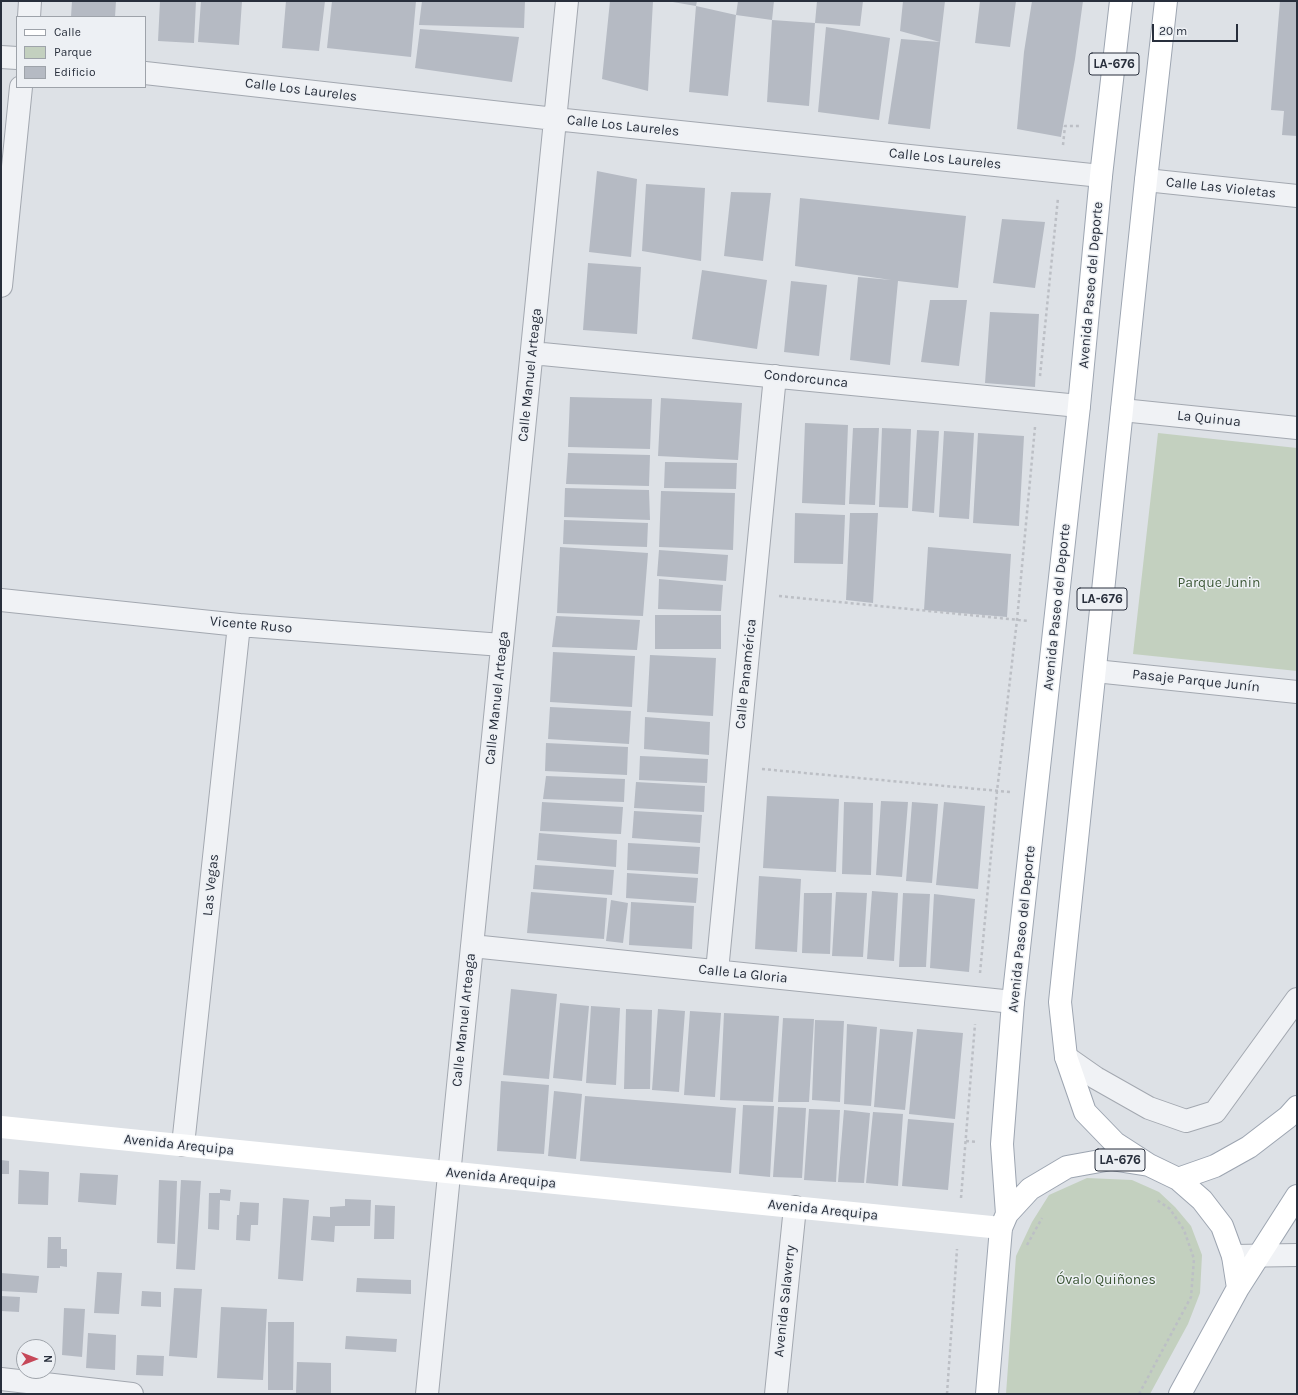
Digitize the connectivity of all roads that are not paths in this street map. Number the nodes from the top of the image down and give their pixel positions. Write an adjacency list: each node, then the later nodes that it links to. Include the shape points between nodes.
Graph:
1 (30, 1): 5 (street)
2 (567, 1): 10 (street, Calle Manuel Arteaga)
3 (1121, 1): 11 (main road, Avenida Paseo del Deporte / LA-676)
4 (1166, 1): 12 (main road, LA-676)
5 (29, 16)
6 (1, 57): 7 (street)
7 (16, 58)
8 (146, 73): 10 (street, Calle Los Laureles)
9 (21, 88): 14 (street)
10 (555, 119): 11 (street, Calle Los Laureles); 15 (street, Calle Manuel Arteaga)
11 (1101, 176): 17 (main road, Avenida Paseo del Deporte / LA-676)
12 (1146, 180): 13 (street, Calle Las Violetas); 18 (main road, LA-676)
13 (1297, 196)
14 (1, 286)
15 (532, 353): 16 (street, Condorcunca); 22 (street, Calle Manuel Arteaga)
16 (775, 376): 17 (street, Condorcunca); 26 (street, Calle Panamérica)
17 (1079, 406): 28 (main road, Avenida Paseo del Deporte / LA-676)
18 (1122, 410): 19 (street, La Quinua); 23 (main road, LA-676)
19 (1297, 428)
20 (1, 600): 21 (street, Vicente Ruso)
21 (239, 624): 22 (street, Vicente Ruso); 32 (street, Las Vegas)
22 (502, 645): 25 (street, Calle Manuel Arteaga)
23 (1095, 671): 24 (street, Pasaje Parque Junín); 29 (main road, LA-676, via 1060,1002)
24 (1297, 692)
25 (472, 946): 26 (street, Calle La Gloria); 34 (street, Calle Manuel Arteaga)
26 (717, 971): 28 (street, Calle La Gloria)
27 (1297, 999): 29 (street, via 1215,1112 1186,1121 1149,1108 1096,1078)
28 (1014, 1002): 38 (main road, Avenida Paseo del Deporte / LA-676, via 1002,1144)
29 (1066, 1057): 33 (main road, LA-676, via 1085,1112 1115,1142)
30 (1297, 1107): 35 (main road, via 1249,1147 1215,1166)
31 (1, 1127): 32 (main road, Avenida Arequipa)
32 (183, 1145): 34 (main road, Avenida Arequipa)
33 (1149, 1165): 35 (main road, LA-676); 38 (main road, LA-676, via 1111,1159 1067,1167 1030,1189)
34 (449, 1173): 37 (main road, Avenida Arequipa); 45 (street, Calle Manuel Arteaga)
35 (1178, 1179): 41 (main road, LA-676, via 1202,1200 1222,1226)
36 (1297, 1196): 39 (main road)
37 (795, 1207): 38 (main road, Avenida Arequipa, via 959,1225); 46 (street, Avenida Salaverry)
38 (1004, 1221): 47 (main road, LA-676)
39 (1259, 1255): 40 (street); 41 (street); 42 (main road)
40 (1297, 1255)
41 (1234, 1256): 42 (main road, LA-676)
42 (1238, 1288): 48 (main road)
43 (1, 1379): 44 (street)
44 (132, 1394)
45 (427, 1394)
46 (776, 1394)
47 (987, 1394)
48 (1180, 1394)

